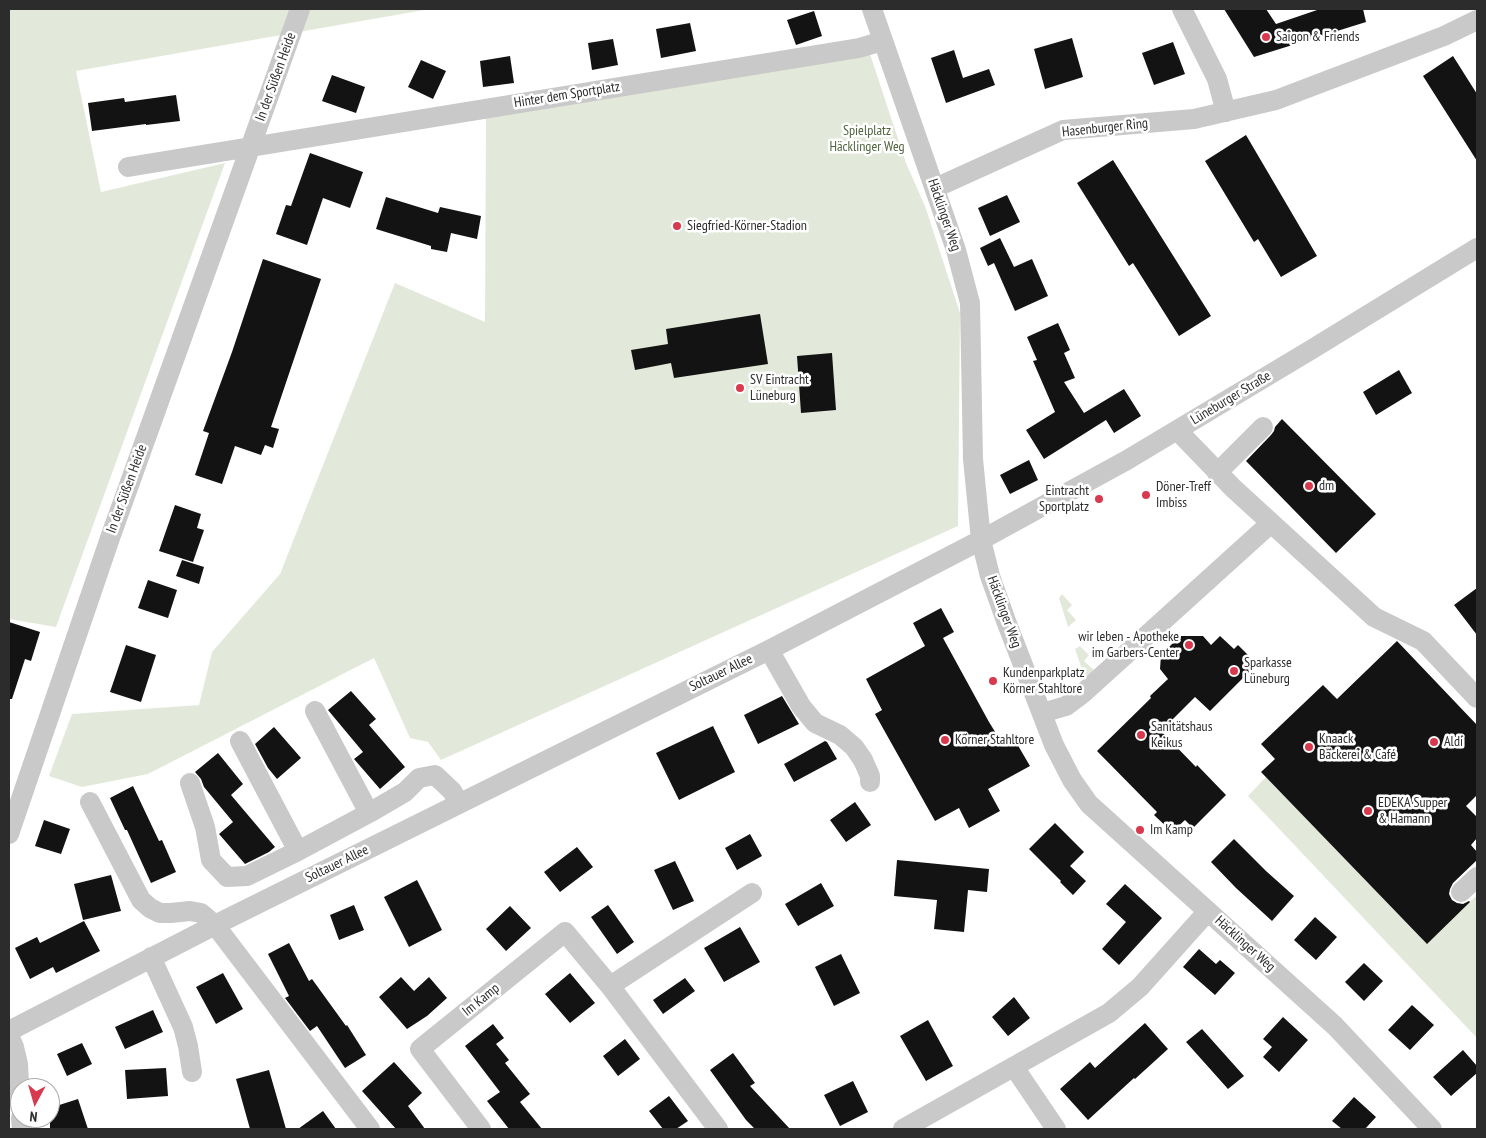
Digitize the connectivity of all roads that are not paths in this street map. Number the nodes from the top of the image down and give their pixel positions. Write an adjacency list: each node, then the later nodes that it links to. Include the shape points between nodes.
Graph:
1 (300, 9): 7 (street, In der Süßen Heide)
2 (872, 9): 5 (street, Häcklinger Weg)
3 (1182, 9): 6 (street, via 1217,79)
4 (1477, 20): 6 (street, Hasenburger Ring, via 1444,36 1276,100)
5 (883, 40): 7 (street, Hinter dem Sportplatz, via 859,48); 9 (street, Häcklinger Weg)
6 (1226, 112): 9 (street, Hasenburger Ring, via 1194,119 1063,130)
7 (251, 146): 8 (street); 26 (street, In der Süßen Heide, via 110,538)
8 (128, 166)
9 (935, 188): 15 (street, Häcklinger Weg, via 970,303 972,459)
10 (1477, 248): 12 (street, Lüneburger Straße)
11 (1264, 427): 13 (street)
12 (1177, 430): 13 (street); 15 (street, Lüneburger Straße)
13 (1217, 473): 14 (street)
14 (1271, 523): 17 (street, via 1374,618 1423,641); 19 (street, via 1082,694 1066,706)
15 (981, 540): 16 (street, Soltauer Allee); 19 (street, Häcklinger Weg, via 990,576)
16 (769, 650): 21 (street, via 801,706 815,723 840,735 854,747 863,760); 24 (street, Soltauer Allee)
17 (1477, 698)
18 (315, 711): 25 (street)
19 (1042, 713): 31 (street, Häcklinger Weg, via 1072,780 1090,804)
20 (240, 741): 27 (street, Soltauer Allee)
21 (870, 782)
22 (190, 783): 27 (street, Soltauer Allee, via 206,827 211,860 227,876 247,876)
23 (90, 802): 32 (street, via 141,900 160,913 201,913)
24 (459, 803): 25 (street, Soltauer Allee, via 435,775 419,778 405,792); 32 (street, Soltauer Allee)
25 (369, 813): 27 (street, Soltauer Allee)
26 (9, 834)
27 (298, 852)
28 (1477, 877): 29 (street)
29 (1461, 892)
30 (752, 894): 34 (street)
31 (1208, 912): 37 (street, via 1140,987 1109,1014); 40 (street, Häcklinger Weg, via 1335,1026)
32 (215, 924): 33 (street, Soltauer Allee); 41 (street)
33 (151, 957): 35 (street, Soltauer Allee); 38 (street, via 183,1027)
34 (610, 986): 42 (street, Im Kamp, via 565,932 420,1049); 43 (street, Im Kamp)
35 (9, 1031)
36 (9, 1035): 39 (street)
37 (1014, 1067): 44 (street); 45 (street)
38 (192, 1072)
39 (19, 1078)
40 (1425, 1127)
41 (370, 1129)
42 (481, 1129)
43 (718, 1129)
44 (903, 1129)
45 (1056, 1129)

